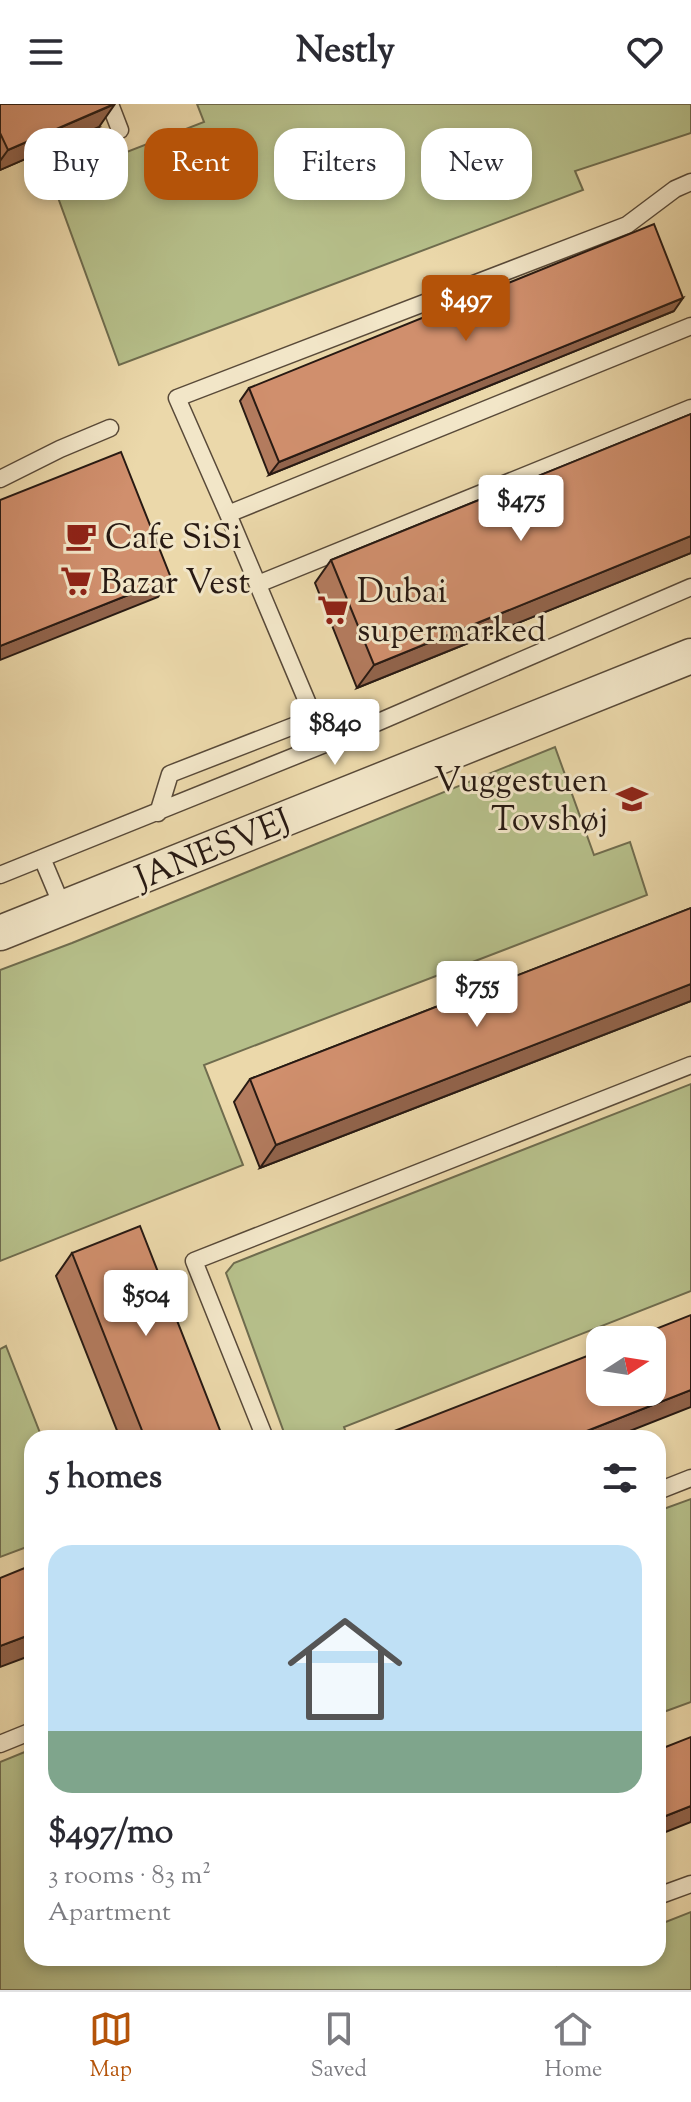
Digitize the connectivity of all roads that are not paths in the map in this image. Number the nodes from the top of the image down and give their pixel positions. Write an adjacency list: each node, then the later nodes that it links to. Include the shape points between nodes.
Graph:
1 (110, 104): 2 (lane)
2 (119, 128)
3 (691, 182): 8 (lane, via 627,225 177,398)
4 (691, 326): 8 (lane)
5 (691, 408): 9 (lane)
6 (110, 428): 7 (lane)
7 (0, 479)
8 (228, 514): 9 (lane)
9 (258, 584): 12 (lane, via 314,718 170,774)
10 (691, 587): 12 (lane)
11 (691, 656): 15 (street, JANESVEJ)
12 (158, 813): 13 (lane)
13 (42, 858): 14 (lane); 15 (lane)
14 (0, 875)
15 (63, 908): 16 (street, JANESVEJ)
16 (0, 933)
17 (691, 1065): 18 (lane, via 194,1261)
18 (262, 1430)
19 (691, 1478): 20 (lane)
20 (666, 1488)
21 (24, 1734): 22 (lane)
22 (0, 1744)
23 (691, 1884): 24 (lane)
24 (666, 1893)

